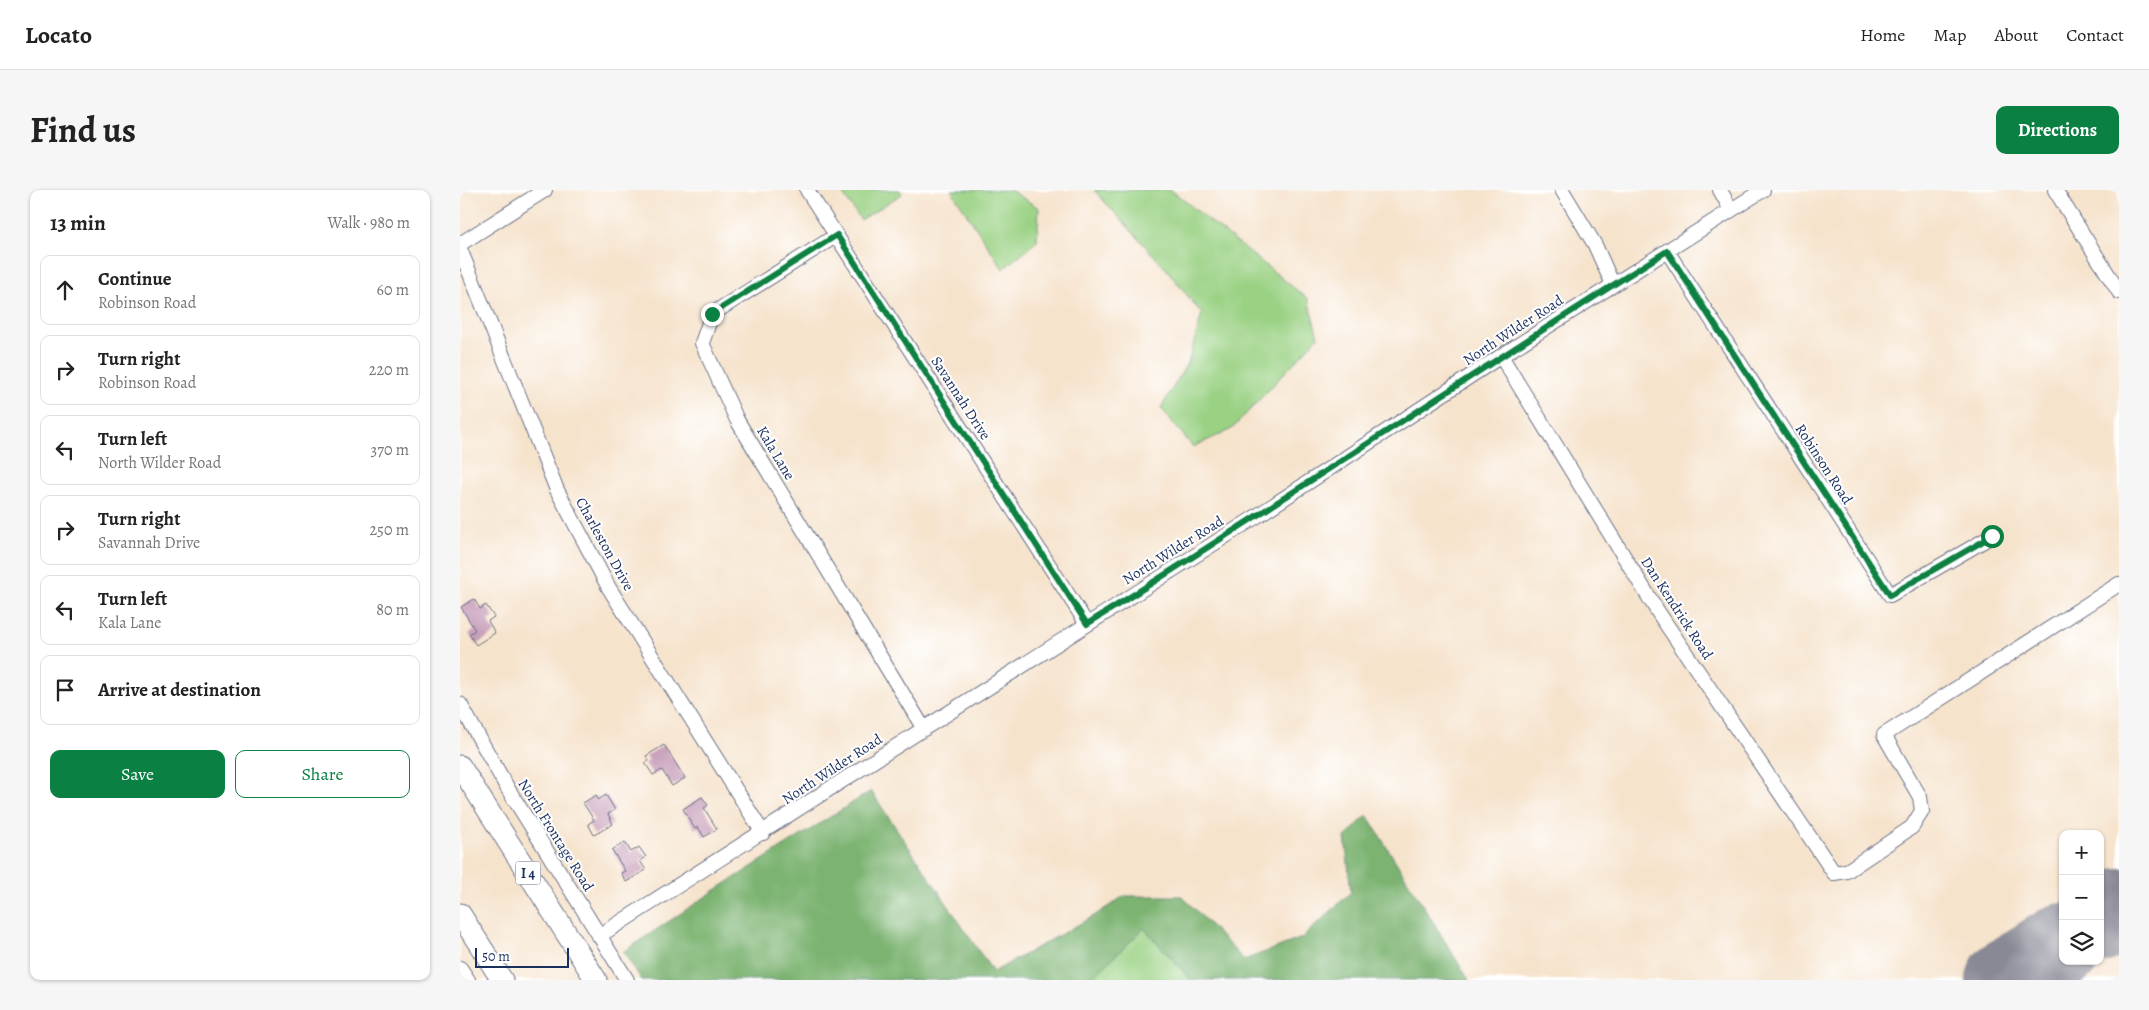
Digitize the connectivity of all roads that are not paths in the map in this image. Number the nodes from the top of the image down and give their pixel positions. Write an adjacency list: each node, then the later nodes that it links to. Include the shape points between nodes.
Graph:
1 (545, 190): 9 (street)
2 (806, 190): 8 (street, Savannah Drive)
3 (1562, 190): 12 (street, via 1595,245)
4 (1720, 190): 7 (street)
5 (1763, 190): 7 (street, North Wilder Road)
6 (2055, 190): 13 (street)
7 (1731, 210): 11 (street, North Wilder Road)
8 (837, 235): 17 (street, Savannah Drive); 19 (street, Kala Lane, via 712,314 702,343 737,420)
9 (460, 244)
10 (460, 249): 21 (street, Charleston Drive, via 558,490 609,588)
11 (1667, 251): 12 (street, North Wilder Road); 15 (street, Robinson Road, via 1890,595)
12 (1613, 285): 14 (street, North Wilder Road)
13 (2119, 292)
14 (1500, 356): 16 (street, Dan Kendrick Road, via 1658,612 1834,873 1847,871 1912,828 1922,811 1920,797 1884,735); 17 (street, North Wilder Road)
15 (1992, 536)
16 (2119, 584)
17 (1087, 624): 19 (street, North Wilder Road)
18 (460, 704): 24 (street, North Frontage Road, via 508,789)
19 (924, 729): 21 (street, North Wilder Road)
20 (460, 766): 28 (highway, I 4)
21 (763, 833): 24 (street, North Wilder Road)
22 (460, 914): 26 (highway)
23 (460, 925): 26 (highway)
24 (599, 936): 29 (street, North Frontage Road)
25 (460, 968): 27 (street)
26 (497, 973)
27 (468, 980)
28 (596, 980)
29 (627, 980)

